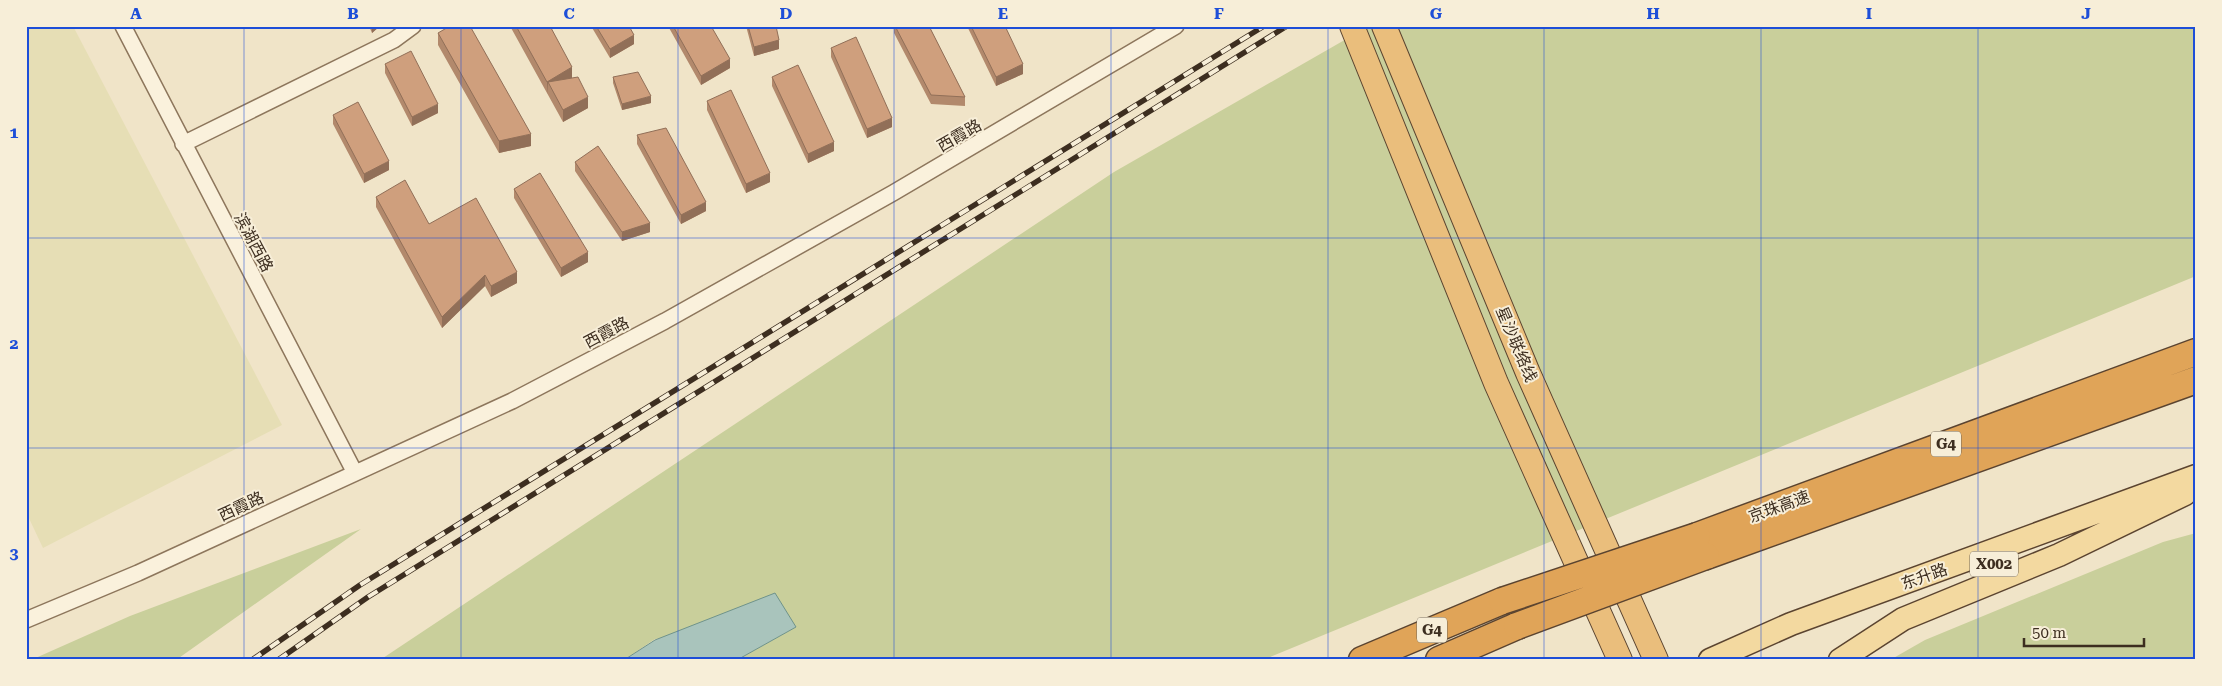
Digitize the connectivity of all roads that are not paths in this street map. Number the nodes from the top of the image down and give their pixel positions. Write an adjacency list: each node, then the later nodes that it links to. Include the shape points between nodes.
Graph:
1 (123, 26): 6 (street, 滨湖西路)
2 (413, 26): 6 (street, via 394,40)
3 (1176, 26): 9 (street, 西霞路, via 901,189 665,321 512,401)
4 (1352, 26): 16 (highway, via 1496,383)
5 (1384, 26): 17 (highway, 星沙联络线, via 1528,372)
6 (183, 144): 9 (street, 滨湖西路)
7 (2196, 352): 11 (highway, 京珠高速 / G4)
8 (2196, 380): 11 (highway, 京珠高速 / G4)
9 (355, 473): 12 (street, 西霞路, via 138,573)
10 (2195, 485): 13 (main road, 东升路 / X002); 20 (main road, via 2059,555 1903,619)
11 (1702, 546): 14 (highway, 京珠高速 / G4, bridge, via 1502,601); 15 (highway, 京珠高速 / G4, bridge)
12 (26, 620)
13 (1791, 632): 18 (main road, 东升路); 19 (main road, 东升路)
14 (1362, 660)
15 (1439, 660)
16 (1620, 660)
17 (1656, 660)
18 (1710, 660)
19 (1746, 660)
20 (1840, 660)

